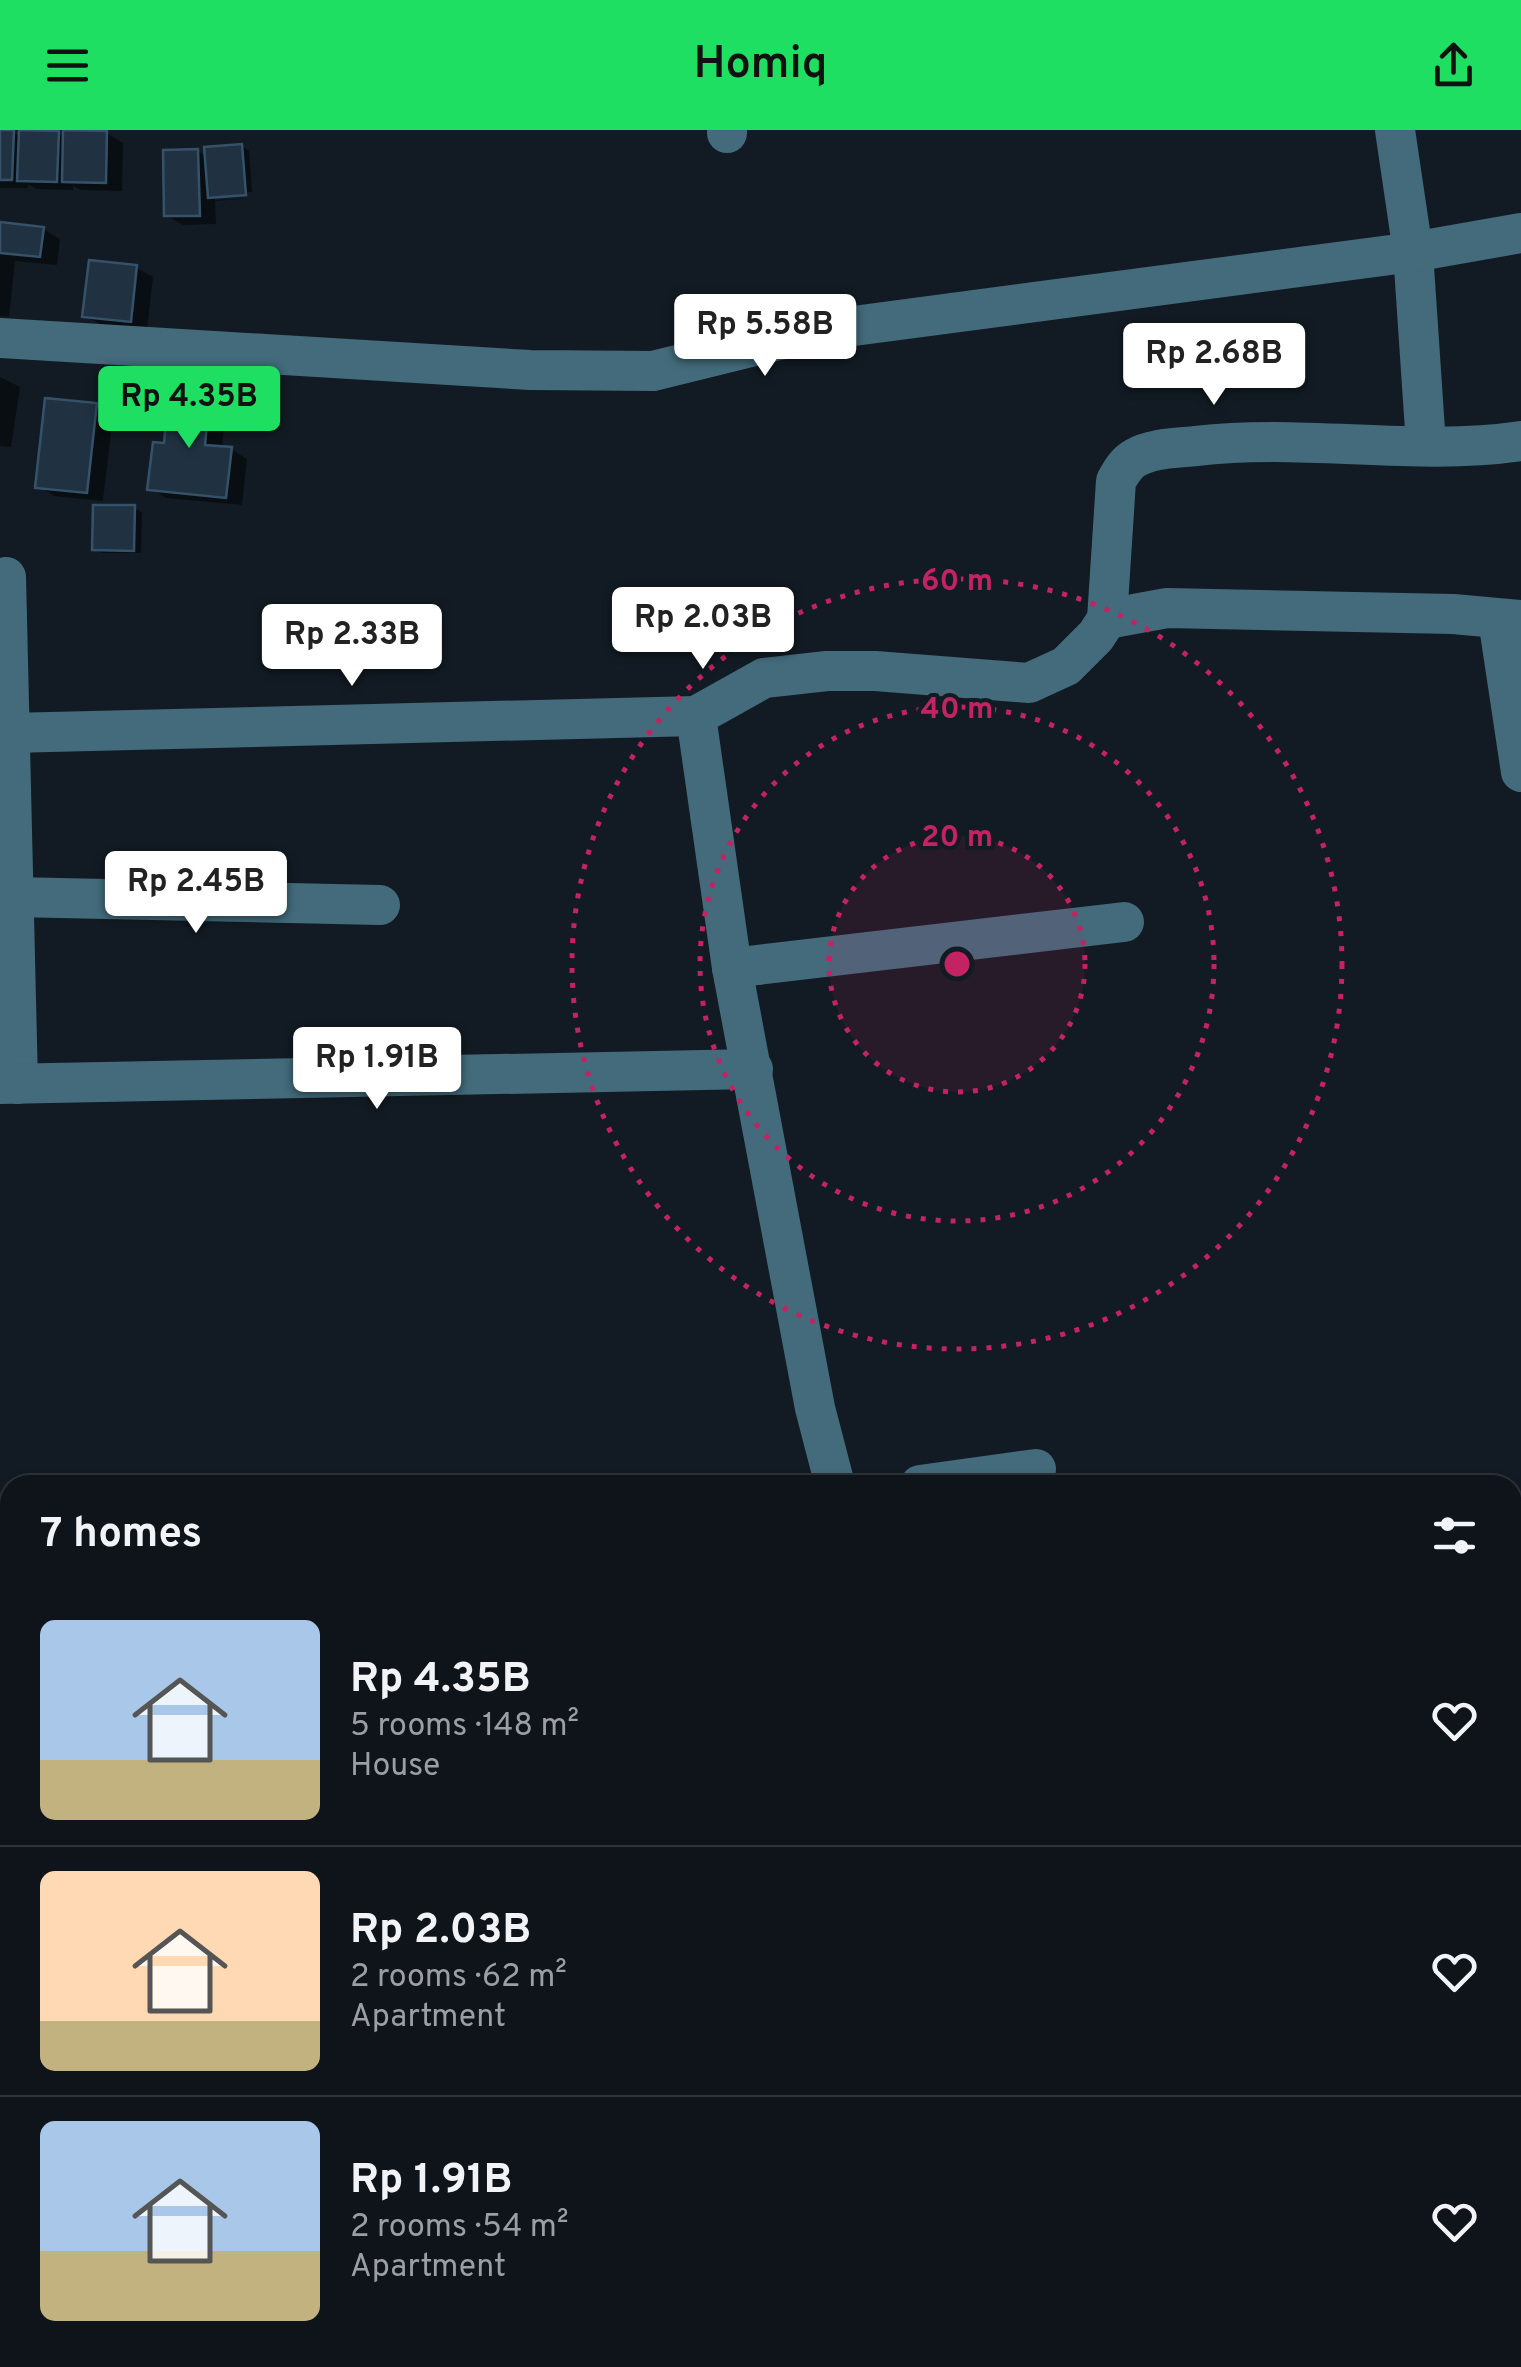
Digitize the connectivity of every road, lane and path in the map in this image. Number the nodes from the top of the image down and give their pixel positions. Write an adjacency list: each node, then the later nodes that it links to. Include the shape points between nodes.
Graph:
1 (1395, 130): 3 (street)
2 (1521, 233): 3 (street)
3 (1413, 252): 4 (street, via 816,331 653,371 530,370); 6 (street)
4 (0, 338)
5 (1521, 441): 6 (street)
6 (1426, 446): 8 (street, via 1242,442 1137,456 1116,481)
7 (6, 577): 11 (street)
8 (1107, 618): 9 (street, via 1166,608); 10 (street, via 1066,666 1029,683 811,673 764,678)
9 (1510, 620): 12 (street)
10 (696, 716): 11 (street); 16 (street)
11 (9, 732): 13 (street)
12 (1521, 772)
13 (13, 897): 14 (street); 18 (street)
14 (380, 904)
15 (1124, 922): 16 (street)
16 (732, 968): 17 (street)
17 (754, 1069): 18 (street); 20 (street)
18 (9, 1084)
19 (1036, 1470): 21 (street)
20 (832, 1475)
21 (997, 1475)

